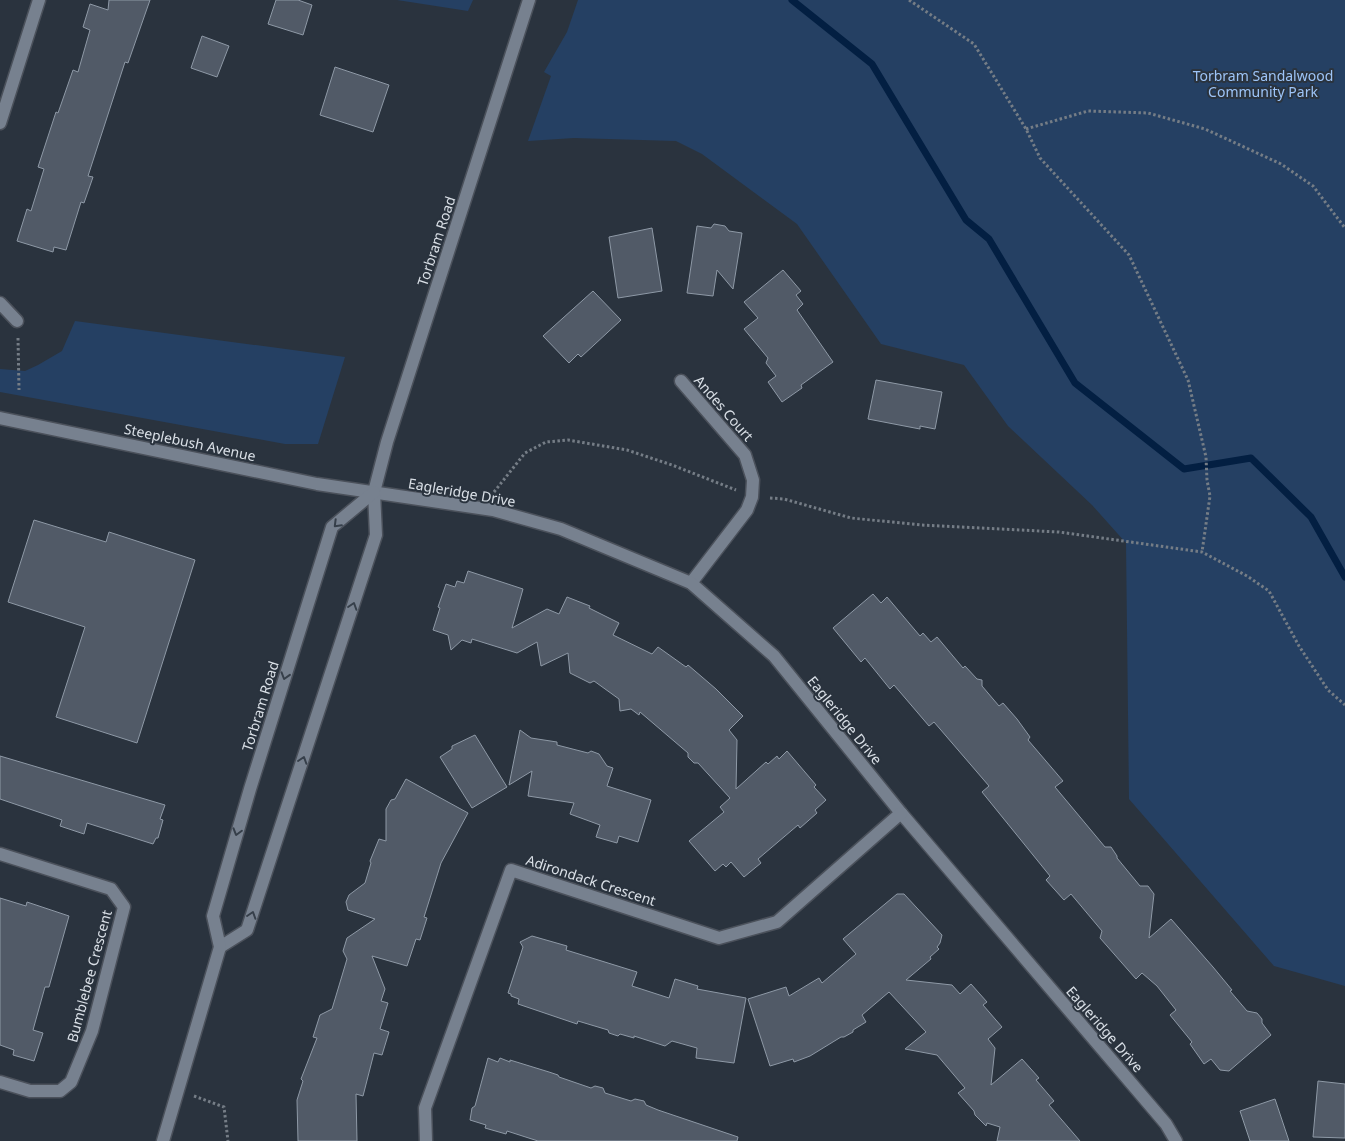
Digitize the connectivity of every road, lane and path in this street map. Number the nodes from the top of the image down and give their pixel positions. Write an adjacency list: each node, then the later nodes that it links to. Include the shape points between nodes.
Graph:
1 (39, 0): 4 (street)
2 (529, 0): 12 (street, Torbram Road, via 387,442)
3 (909, 0): 5 (path, via 974,44)
4 (0, 123)
5 (1026, 129): 6 (path, via 1088,111 1148,113 1205,129 1281,164 1313,186); 15 (path, via 1040,158 1129,255 1188,380 1206,457 1210,496)
6 (1345, 228)
7 (0, 303): 8 (street)
8 (16, 321): 10 (path)
9 (681, 381): 13 (street, Andes Court, via 745,454 753,480)
10 (19, 390)
11 (0, 418): 12 (street, Steeplebush Avenue, via 317,484)
12 (374, 492): 14 (street, Eagleridge Drive); 20 (street, Torbram Road, one-way to 12, via 248,930 376,535); 20 (street, Torbram Road, one-way to 20, via 332,527 213,916)
13 (752, 497): 14 (path, via 627,450 568,440 546,442 525,453 491,496); 15 (path, via 784,499 851,518 921,526 1059,532); 16 (street, via 747,510)
14 (493, 510): 16 (street, Eagleridge Drive, via 561,528)
15 (1202, 552): 17 (path, via 1269,591 1328,690)
16 (691, 582): 18 (street, Eagleridge Drive, via 774,656)
17 (1345, 705)
18 (901, 813): 25 (street, Adirondack Crescent, via 777,922 719,938 511,870 425,1108); 26 (street, Eagleridge Drive, via 1160,1116)
19 (0, 854): 21 (street, Bumblebee Crescent, via 111,889 124,908 92,1031 71,1082 60,1091 30,1091)
20 (220, 947): 22 (street, Torbram Road)
21 (0, 1082)
22 (178, 1090): 23 (street, Torbram Road); 24 (path, via 224,1107)
23 (163, 1141)
24 (228, 1141)
25 (426, 1141)
26 (1176, 1141)

